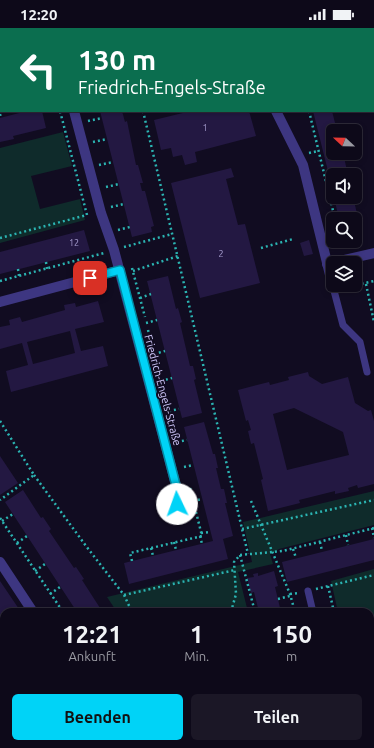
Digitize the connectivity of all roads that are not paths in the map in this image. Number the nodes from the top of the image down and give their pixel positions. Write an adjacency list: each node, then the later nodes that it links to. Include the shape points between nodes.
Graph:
1 (74, 112): 6 (street, Friedrich-Engels-Straße, via 101,213)
2 (276, 112): 5 (street, via 303,165)
3 (374, 253): 4 (street)
4 (361, 256)
5 (326, 260)
6 (120, 270): 8 (street); 10 (street, Friedrich-Engels-Straße, via 178,493)
7 (334, 292): 9 (lane, via 343,325 360,342)
8 (0, 302)
9 (367, 372)
10 (172, 516)
11 (0, 562): 13 (street)
12 (308, 591): 14 (lane)
13 (30, 608)
14 (312, 608)

